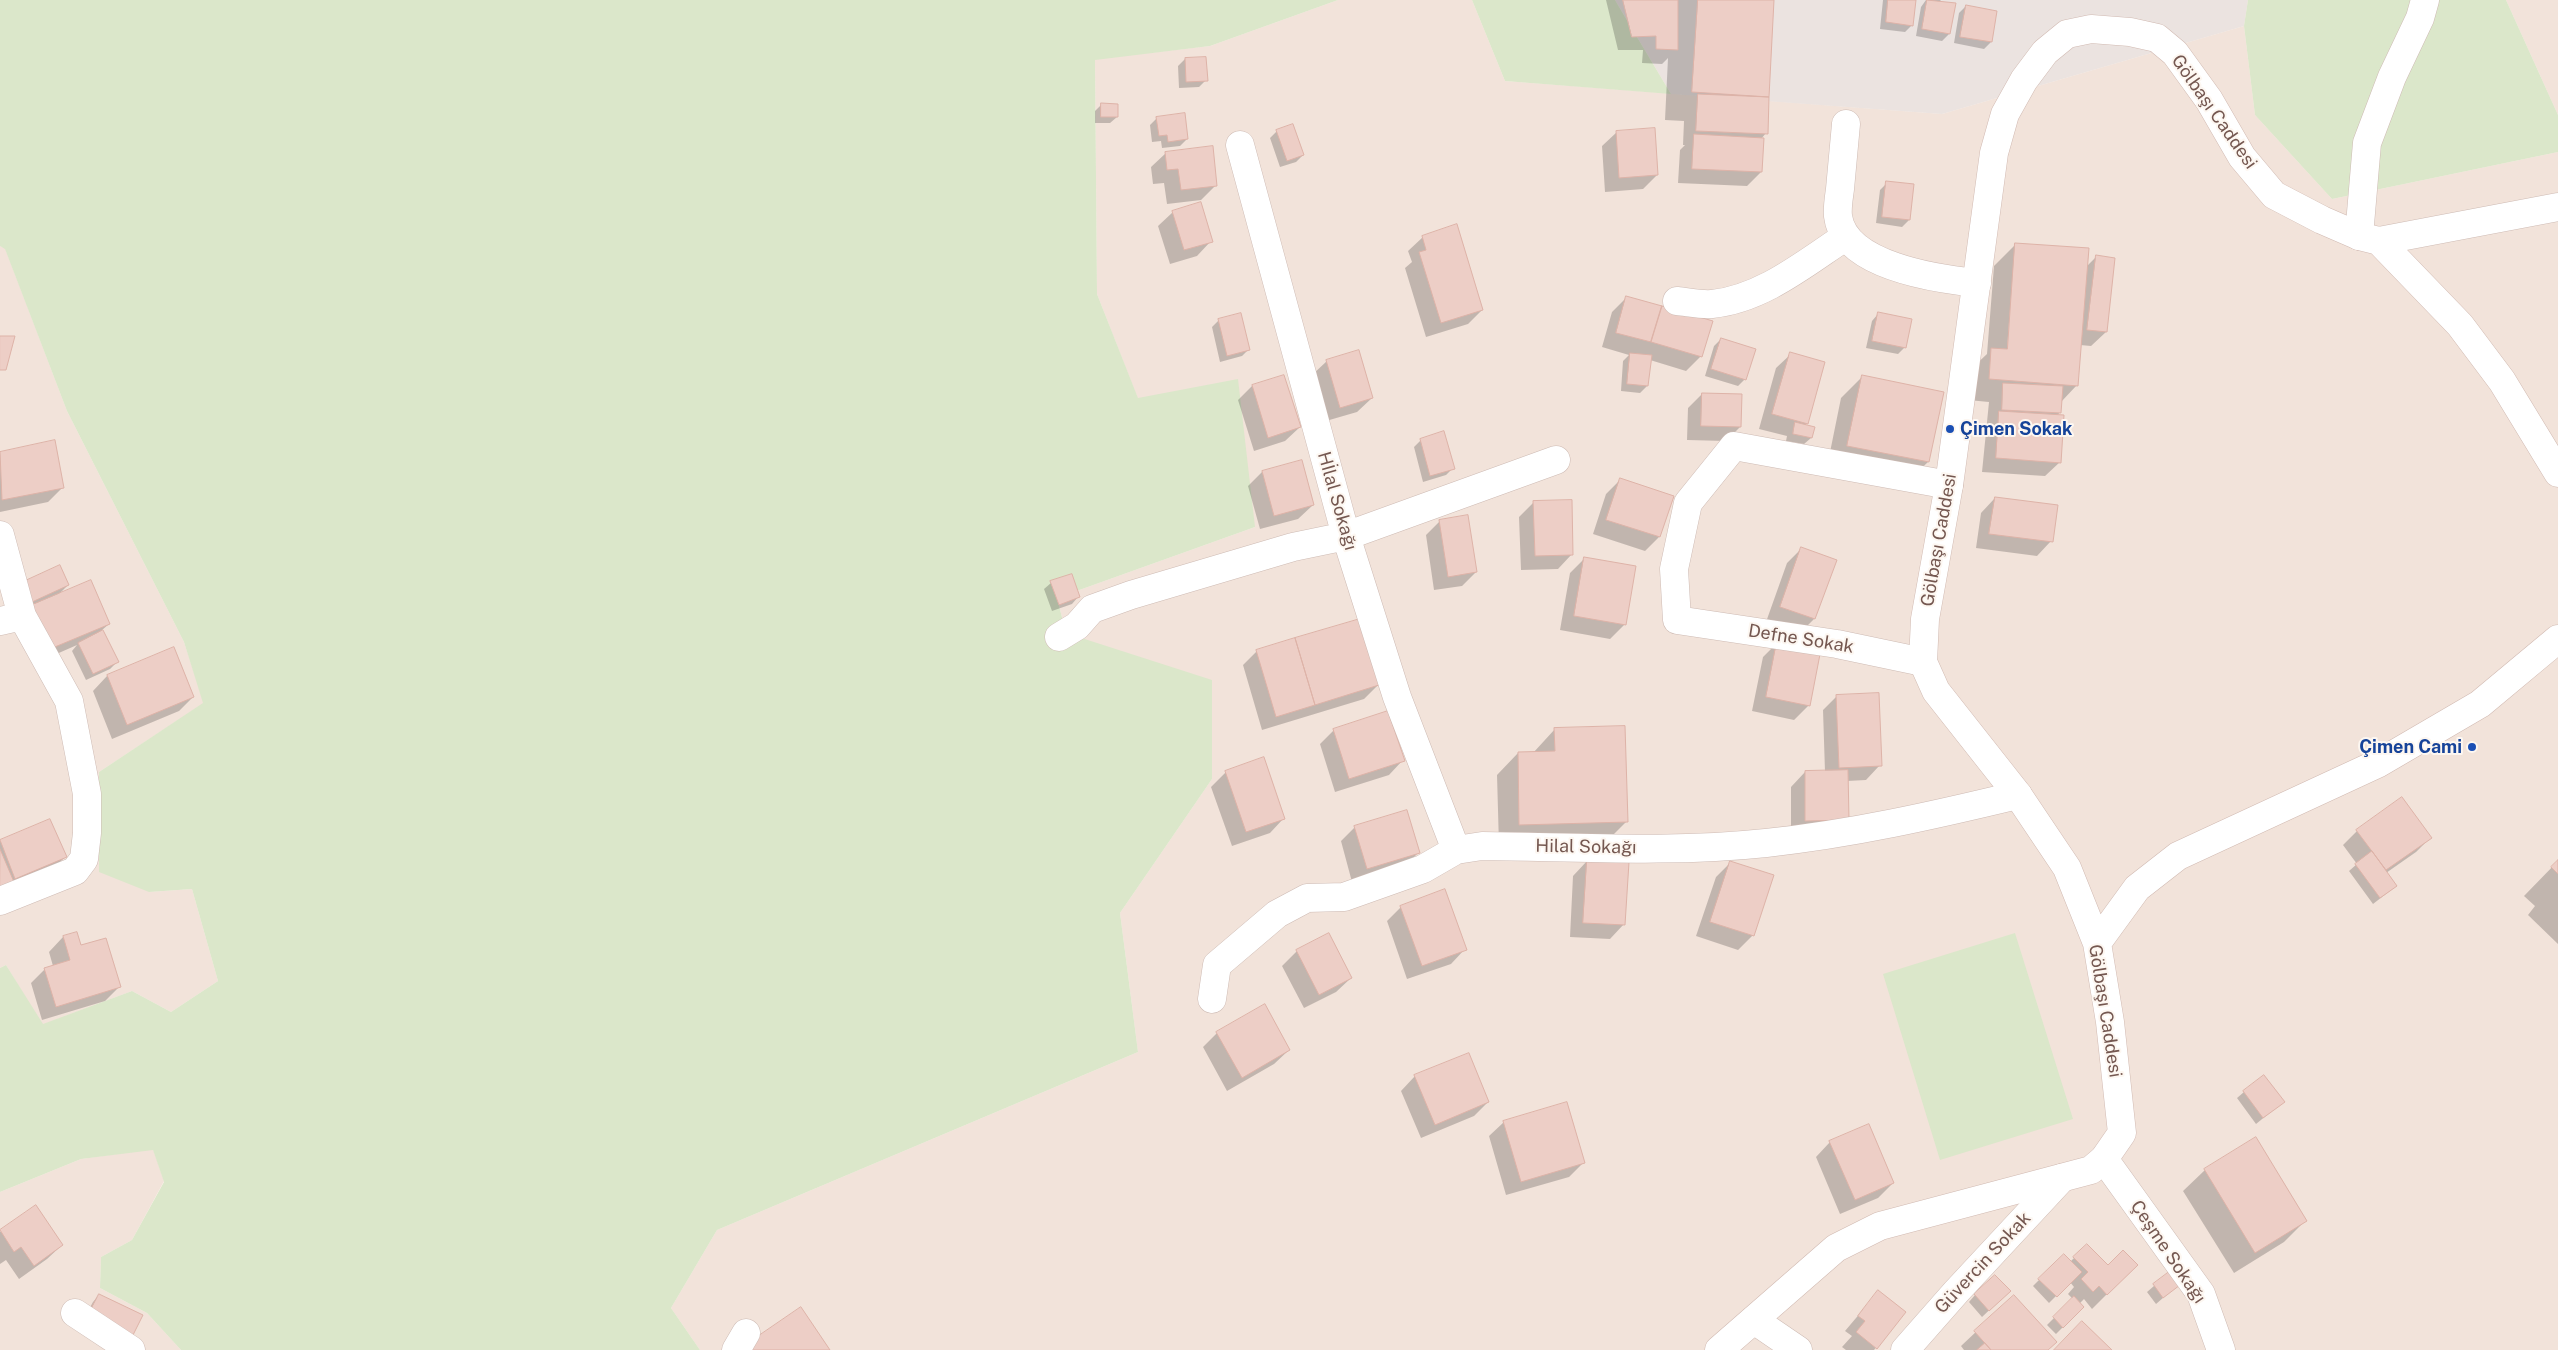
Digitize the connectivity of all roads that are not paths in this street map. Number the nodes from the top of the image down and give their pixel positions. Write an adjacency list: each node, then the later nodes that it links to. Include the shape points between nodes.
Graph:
1 (2425, 0): 6 (street, via 2367,143)
2 (1846, 124): 5 (street, via 1838,216)
3 (1240, 145): 13 (street, Hİlal Sokağı)
4 (2558, 207): 6 (street)
5 (1845, 237): 7 (street, via 1868,255 1893,265 1934,278); 8 (street, via 1751,296 1711,304)
6 (2369, 239): 7 (street, Gölbaşı Caddesi, via 2274,195 2242,157 2209,100 2175,53 2157,38 2091,29 2067,34 2045,52 2005,114 1992,163); 10 (street, via 2460,326 2502,381)
7 (1977, 282): 11 (street, Gölbaşı Caddesi)
8 (1677, 301)
9 (1556, 460): 13 (street)
10 (2558, 473)
11 (1949, 485): 17 (street, Gölbaşı Caddesi, via 1925,619); 17 (street, Defne Sokak, via 1734,446 1688,503 1674,569 1678,620 1837,644)
12 (0, 535): 14 (street)
13 (1346, 536): 15 (street, via 1293,547 1131,595 1092,609 1077,626); 19 (street, Hİlal Sokağı, via 1397,697)
14 (11, 618): 20 (street, via 69,701 86,794 87,832 84,859 75,870)
15 (1059, 637)
16 (2558, 639): 21 (street, via 2480,704 2379,763 2178,856 2137,888)
17 (1923, 662): 18 (street, Gölbaşı Caddesi, via 1936,692)
18 (2018, 795): 19 (street, Hilal Sokağı, via 1898,823 1765,843 1669,848 1482,846); 21 (street, Gölbaşı Caddesi, via 2067,868)
19 (1456, 850): 22 (street, Hilal Sokağı, via 1424,869 1344,897 1306,898 1277,914 1217,965)
20 (0, 901)
21 (2097, 943): 23 (street, Gölbaşı Caddesi, via 2110,1022 2122,1133)
22 (1212, 999)
23 (2104, 1159): 24 (street, Gölbaşı Caddesi, via 2091,1170); 31 (street, Çeşme Sokağı, via 2201,1294)
24 (2062, 1178): 26 (street, Gölbaşı Caddesi, via 1880,1226 1836,1248); 30 (street, Güvercin Sokak)
25 (75, 1313): 27 (street)
26 (1754, 1320): 28 (street, Gölbaşı Caddesi); 29 (street)
27 (131, 1350)
28 (1718, 1350)
29 (1798, 1350)
30 (1905, 1350)
31 (2221, 1350)

